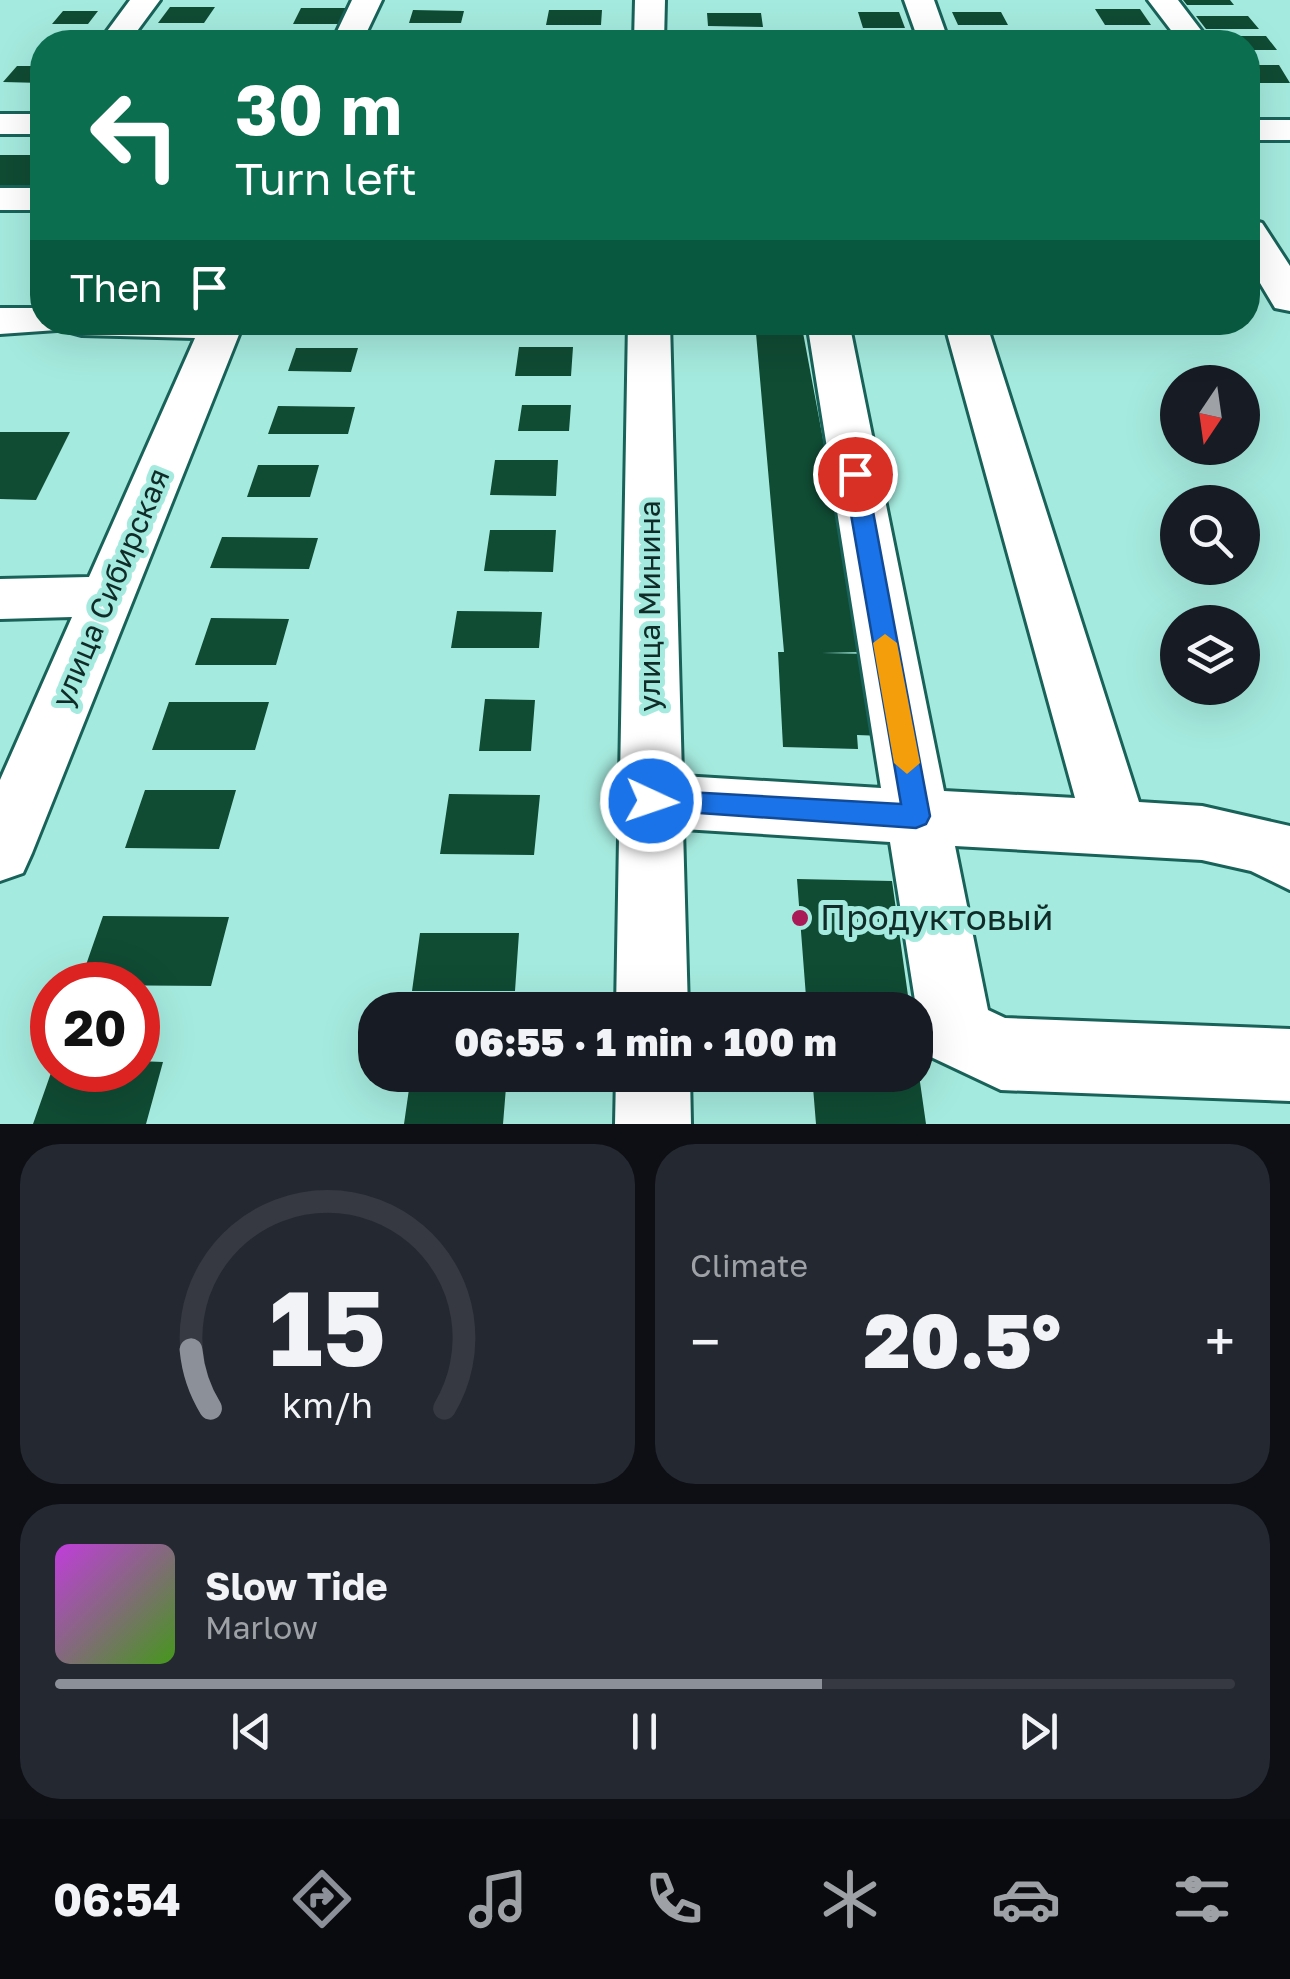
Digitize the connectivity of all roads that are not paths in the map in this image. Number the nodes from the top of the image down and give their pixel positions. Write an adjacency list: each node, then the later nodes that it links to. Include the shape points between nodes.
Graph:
1 (144, 0): 6 (street)
2 (366, 0): 7 (street)
3 (650, 0): 8 (street)
4 (919, 0): 9 (street)
5 (1163, 0): 10 (street)
6 (123, 30)
7 (352, 30)
8 (649, 30)
9 (930, 30)
10 (1185, 30)
11 (0, 124): 12 (street)
12 (30, 124)
13 (0, 199): 14 (street)
14 (30, 199)
15 (1260, 250): 17 (street)
16 (1260, 298): 17 (street)
17 (1290, 298)
18 (217, 335): 22 (street, улица Сибирская)
19 (649, 335): 24 (street, улица Минина)
20 (830, 335): 25 (street)
21 (969, 335): 26 (street)
22 (107, 596): 23 (street); 27 (street, улица Сибирская)
23 (0, 599)
24 (651, 801): 25 (street); 29 (street, улица Минина)
25 (916, 816): 26 (street); 30 (street, via 956,1032 1001,1054)
26 (1114, 828): 28 (street, via 1202,832 1267,846)
27 (0, 853)
28 (1290, 862)
29 (652, 992)
30 (1290, 1064)
31 (653, 1092): 32 (street)
32 (653, 1124)

